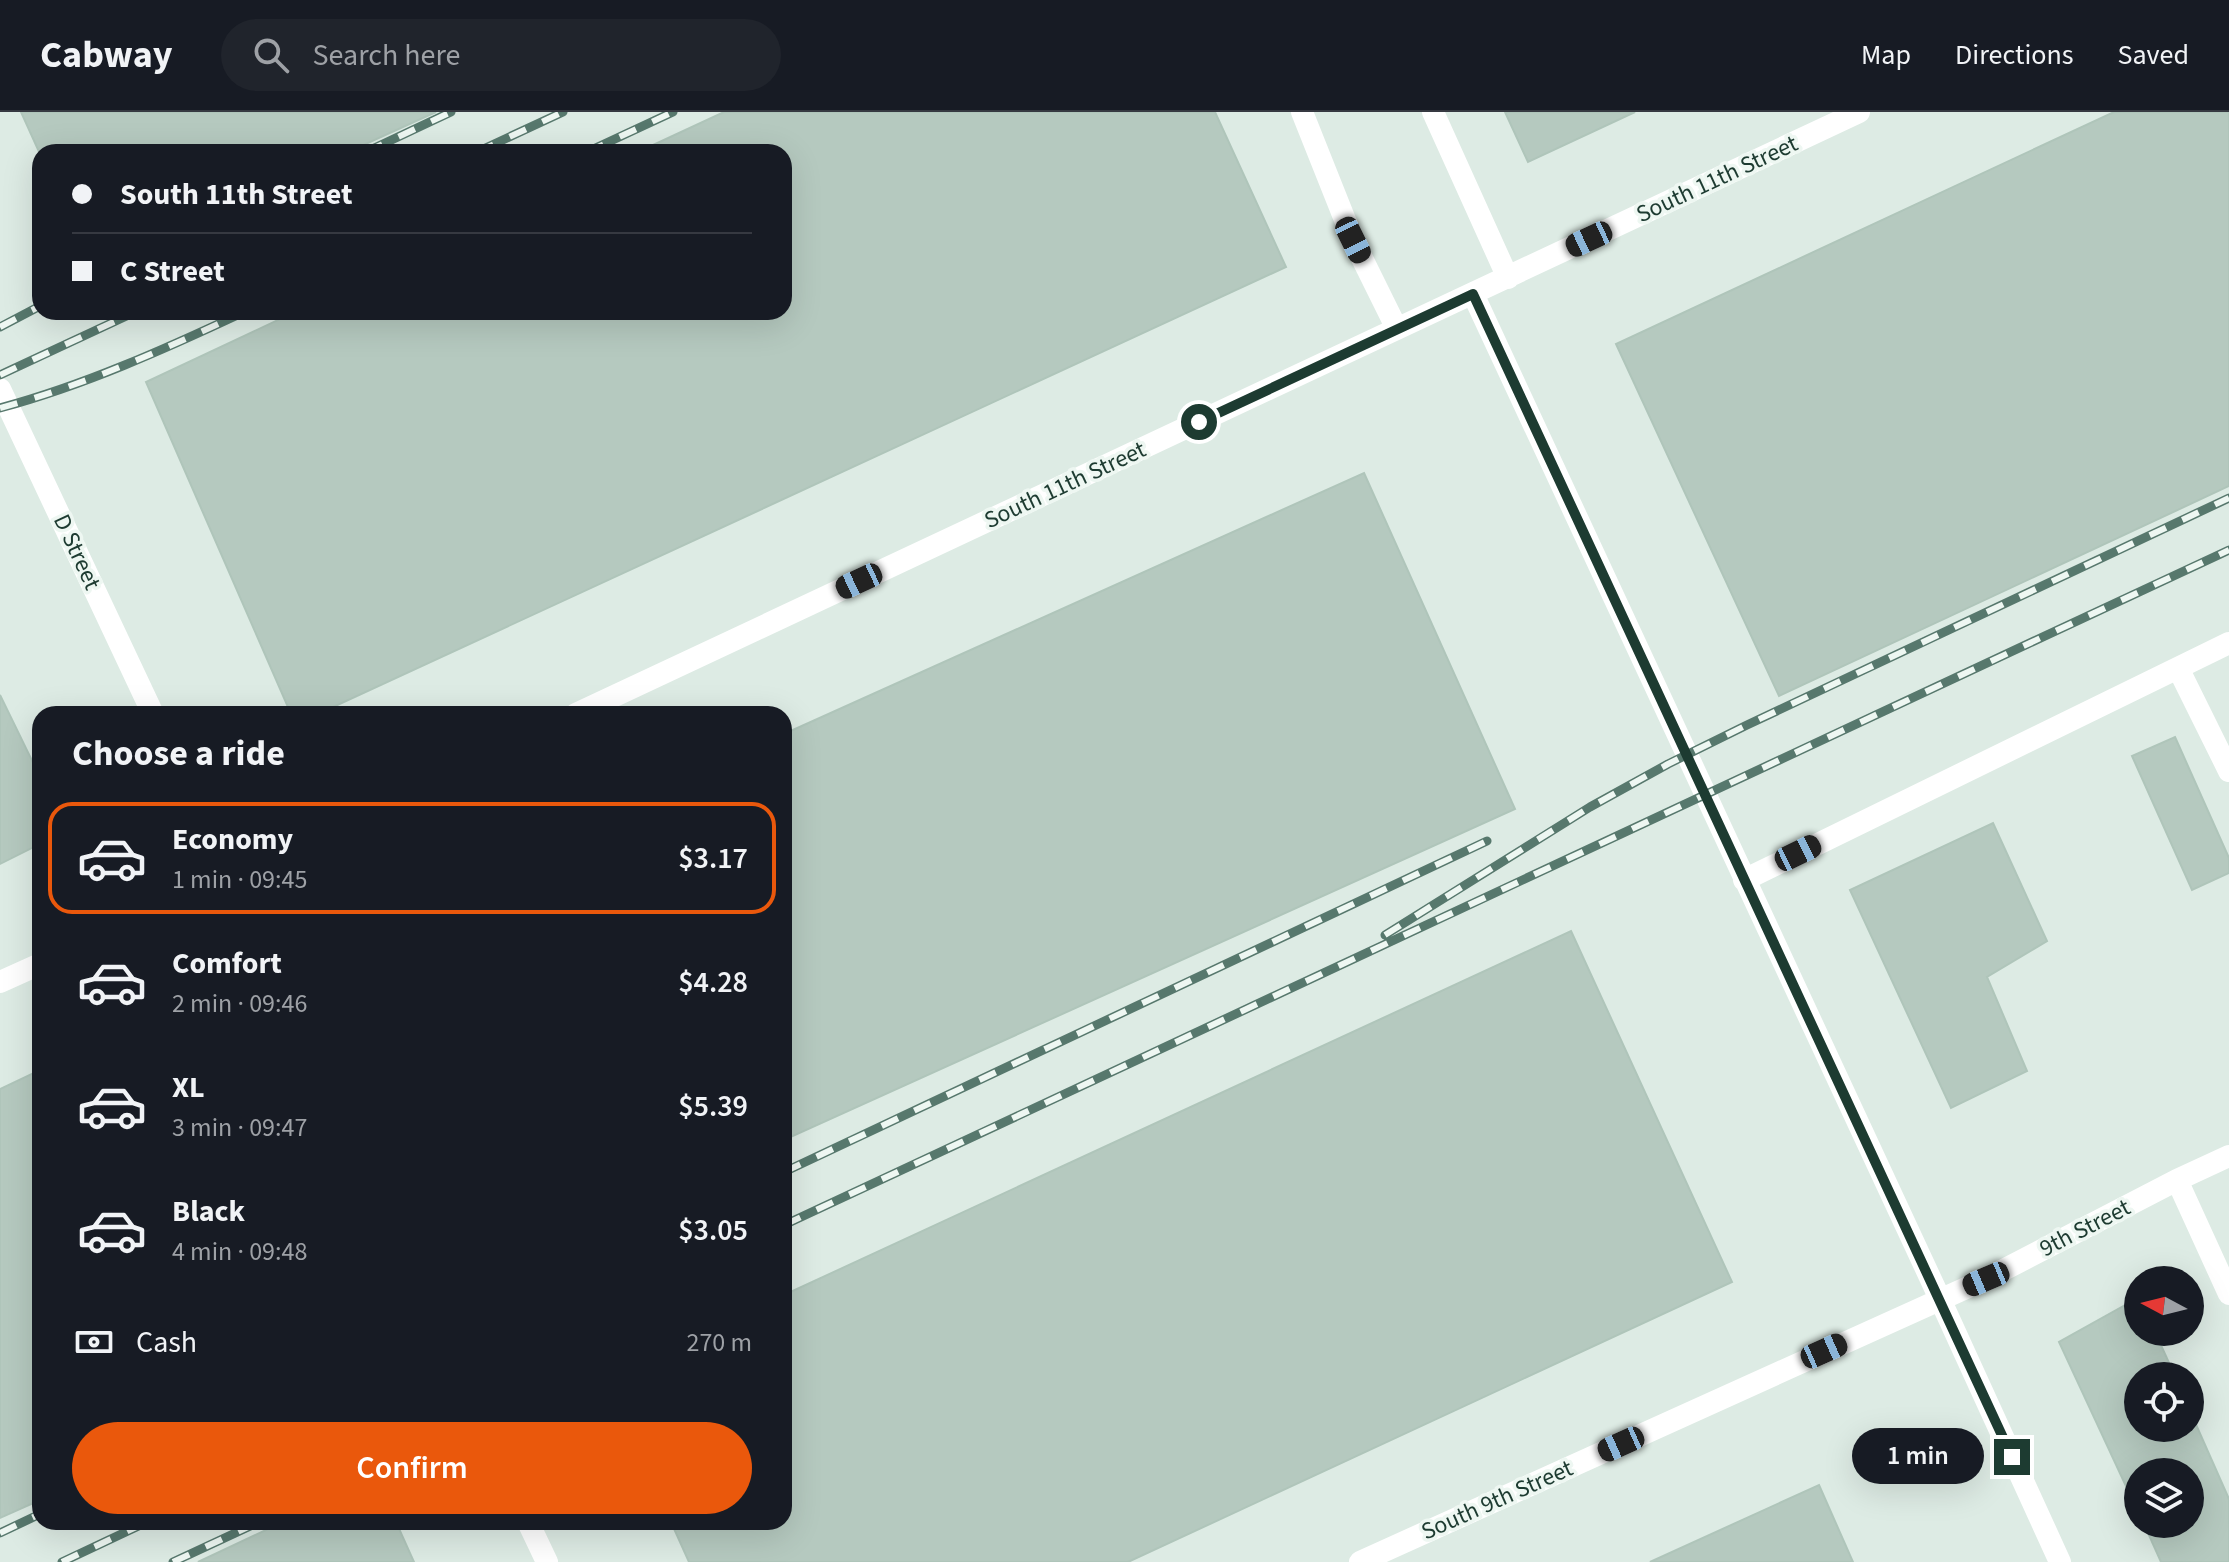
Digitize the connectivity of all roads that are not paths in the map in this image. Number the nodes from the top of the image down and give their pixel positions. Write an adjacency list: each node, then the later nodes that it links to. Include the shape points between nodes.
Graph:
1 (1302, 112): 6 (lane, via 1353,240)
2 (1433, 112): 4 (lane)
3 (1859, 112): 4 (lane, South 11th Street)
4 (1508, 278): 5 (lane, South 11th Street)
5 (1473, 294): 6 (lane, South 11th Street); 13 (lane)
6 (1397, 329): 11 (lane, South 11th Street)
7 (0, 389): 10 (lane, D Street)
8 (2229, 643): 9 (lane)
9 (2178, 668): 12 (lane); 13 (lane)
10 (149, 706)
11 (593, 706)
12 (2229, 771)
13 (1744, 880): 19 (lane)
14 (32, 968): 15 (lane)
15 (0, 982)
16 (2229, 1156): 17 (lane, 9th Street)
17 (2177, 1180): 18 (lane); 19 (lane, 9th Street)
18 (2229, 1294)
19 (1940, 1299): 22 (lane, South 9th Street); 23 (lane)
20 (532, 1530): 21 (lane)
21 (547, 1562)
22 (1360, 1562)
23 (2060, 1562)

